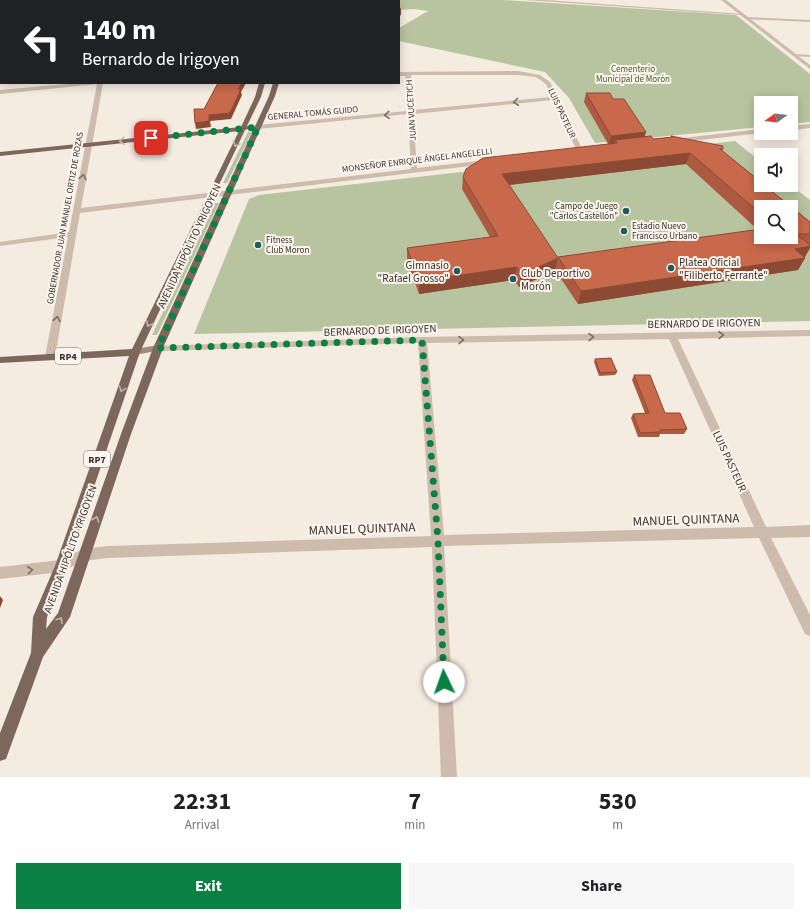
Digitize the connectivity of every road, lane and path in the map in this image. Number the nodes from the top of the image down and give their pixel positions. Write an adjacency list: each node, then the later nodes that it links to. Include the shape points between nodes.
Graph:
1 (527, 0): 4 (street)
2 (618, 0): 4 (street)
3 (723, 0): 5 (street)
4 (620, 6): 5 (street)
5 (741, 14): 6 (street)
6 (746, 18): 7 (street); 8 (street)
7 (810, 21)
8 (795, 55): 9 (street); 10 (street)
9 (810, 56)
10 (810, 67)
11 (400, 74): 12 (street, LUIS PASTEUR)
12 (408, 74): 18 (street, LUIS PASTEUR, via 531,74 548,83); 19 (street, JUAN VUCETICH)
13 (84, 84): 17 (street)
14 (100, 84): 26 (street, GOBERNADOR JUAN MANUEL ORTIZ DE ROZAS)
15 (262, 84): 23 (main road, AVENIDA HIPÓLITO YRIGOYEN)
16 (276, 84): 21 (main road, AVENIDA HIPÓLITO YRIGOYEN)
17 (0, 92)
18 (555, 98): 19 (street, GENERAL TOMÁS GUIDO, one-way to 19); 28 (street, LUIS PASTEUR)
19 (412, 113): 21 (street, GENERAL TOMÁS GUIDO, one-way to 21); 32 (street, JUAN VUCETICH)
20 (810, 126): 22 (street)
21 (258, 127): 23 (main road, GENERAL TOMÁS GUIDO); 33 (main road, AVENIDA HIPÓLITO YRIGOYEN)
22 (798, 127)
23 (244, 128): 26 (main road, GENERAL TOMÁS GUIDO, one-way to 26); 34 (main road, AVENIDA HIPÓLITO YRIGOYEN, one-way to 34)
24 (754, 132): 25 (street)
25 (666, 141)
26 (89, 145): 30 (main road, GENERAL TOMÁS GUIDO); 35 (street, GOBERNADOR JUAN MANUEL ORTIZ DE ROZAS, one-way to 26)
27 (588, 150): 28 (street)
28 (580, 151): 29 (street)
29 (572, 152)
30 (0, 154)
31 (493, 161): 32 (street, MONSEÑOR ENRIQUE ÁNGEL ANGELELLI)
32 (414, 171): 33 (street, MONSEÑOR ENRIQUE ÁNGEL ANGELELLI)
33 (229, 193): 34 (street, MONSEÑOR ENRIQUE ÁNGEL ANGELELLI); 41 (main road, AVENIDA HIPÓLITO YRIGOYEN)
34 (212, 194): 35 (street, MONSEÑOR ENRIQUE ÁNGEL ANGELELLI); 42 (main road, AVENIDA HIPÓLITO YRIGOYEN, one-way to 42)
35 (76, 211): 36 (street, GOBERNADOR JUAN MANUEL ORTIZ DE ROZAS)
36 (71, 234): 37 (street); 43 (street, GOBERNADOR JUAN MANUEL ORTIZ DE ROZAS, one-way to 36)
37 (0, 244)
38 (810, 333): 39 (street, BERNARDO DE IRIGOYEN, one-way to 38)
39 (672, 336): 40 (street, BERNARDO DE IRIGOYEN, one-way to 39); 46 (street, LUIS PASTEUR)
40 (422, 340): 41 (street, BERNARDO DE IRIGOYEN); 47 (street)
41 (158, 348): 42 (main road, BERNARDO DE IRIGOYEN / RP4); 48 (main road, AVENIDA HIPÓLITO YRIGOYEN / RP7, one-way to 41)
42 (135, 352): 43 (main road, BERNARDO DE IRIGOYEN / RP4); 49 (main road, AVENIDA HIPÓLITO YRIGOYEN / RP7, one-way to 49)
43 (50, 357): 44 (main road, BERNARDO DE IRIGOYEN / RP4)
44 (0, 360)
45 (810, 531): 46 (street, MANUEL QUINTANA)
46 (762, 532): 47 (street, MANUEL QUINTANA); 51 (street, LUIS PASTEUR)
47 (438, 541): 48 (street, MANUEL QUINTANA, via 107,552); 54 (street)
48 (83, 555): 49 (street, MANUEL QUINTANA); 52 (main road, AVENIDA HIPÓLITO YRIGOYEN / RP7, one-way to 48, via 63,617)
49 (61, 566): 50 (street, MANUEL QUINTANA, one-way to 49); 52 (main road, AVENIDA HIPÓLITO YRIGOYEN / RP7, via 40,617)
50 (0, 572)
51 (810, 630)
52 (38, 653): 53 (main road, RP7)
53 (0, 753)
54 (449, 777)

